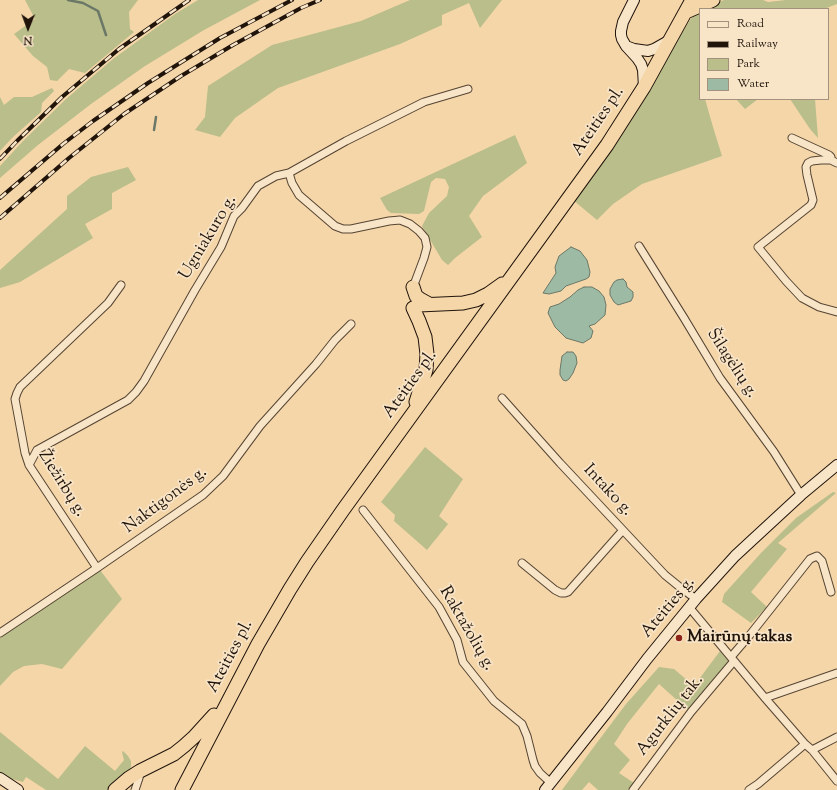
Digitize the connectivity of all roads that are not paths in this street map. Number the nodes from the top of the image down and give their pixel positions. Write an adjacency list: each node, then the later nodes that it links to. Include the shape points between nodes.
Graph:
1 (634, 0): 6 (street, via 621,26 622,39)
2 (692, 0): 4 (highway, Ateities pl.)
3 (712, 0): 4 (highway)
4 (686, 12): 5 (highway, Ateities pl.)
5 (670, 40): 6 (street, via 648,51); 7 (highway, Ateities pl.)
6 (626, 46): 7 (street, via 641,64)
7 (644, 87): 13 (highway, Ateities pl., via 607,145)
8 (468, 89): 11 (street, Ugniakuro g., via 424,102)
9 (792, 138): 10 (street, via 829,155)
10 (834, 161): 18 (street, via 808,163 806,167 813,200 811,205 758,247 802,298 819,307)
11 (289, 173): 15 (street, via 299,195 335,226 351,229 400,220 418,230 427,247); 22 (street, Ugniakuro g., via 276,176 258,186 234,216 221,247 136,392 128,400 38,450)
12 (640, 246): 24 (street, Šilagėlių g., via 720,378 774,452)
13 (512, 277): 16 (highway, via 476,300); 21 (highway, Ateities pl.)
14 (121, 285): 22 (street, Žiežirbų g., via 108,303 16,393 23,446)
15 (414, 287): 16 (highway, via 416,296); 17 (street)
16 (430, 304): 17 (highway)
17 (413, 308): 21 (highway, via 425,337 427,354 422,386)
18 (837, 312)
19 (352, 324): 28 (street, Naktigonės g., via 260,426 223,476 203,495)
20 (502, 398): 26 (street, Intako g.)
21 (410, 418): 35 (highway, Ateities pl., via 307,562)
22 (29, 465): 28 (street, Žiežirbų g.)
23 (836, 468): 24 (street, Ateities g.)
24 (801, 495): 30 (street, Ateities g., via 740,551)
25 (363, 510): 43 (street, Raktažolių g., via 439,607 457,640 463,662 494,701 522,724 533,760)
26 (622, 530): 27 (street, via 568,592 561,593 555,590); 30 (street, Intako g., via 665,575)
27 (522, 563)
28 (97, 568): 32 (street, Naktigonės g.)
29 (831, 592): 33 (street, Agurklių tak., via 822,561 817,556 810,558)
30 (696, 598): 31 (street, Ateities g.)
31 (689, 607): 33 (street); 43 (street, Ateities g.)
32 (0, 633)
33 (733, 659): 36 (street); 48 (street, Agurklių tak.)
34 (837, 673): 36 (street)
35 (230, 697): 40 (highway, via 204,728 184,746 169,757); 47 (highway, Ateities pl.)
36 (765, 698): 38 (street)
37 (837, 737): 39 (street)
38 (805, 744): 39 (street); 49 (street)
39 (812, 750): 42 (street)
40 (140, 771): 45 (highway); 46 (street)
41 (0, 778): 44 (street)
42 (837, 781)
43 (548, 787)
44 (18, 790)
45 (115, 790)
46 (135, 790)
47 (182, 790)
48 (633, 790)
49 (749, 790)

